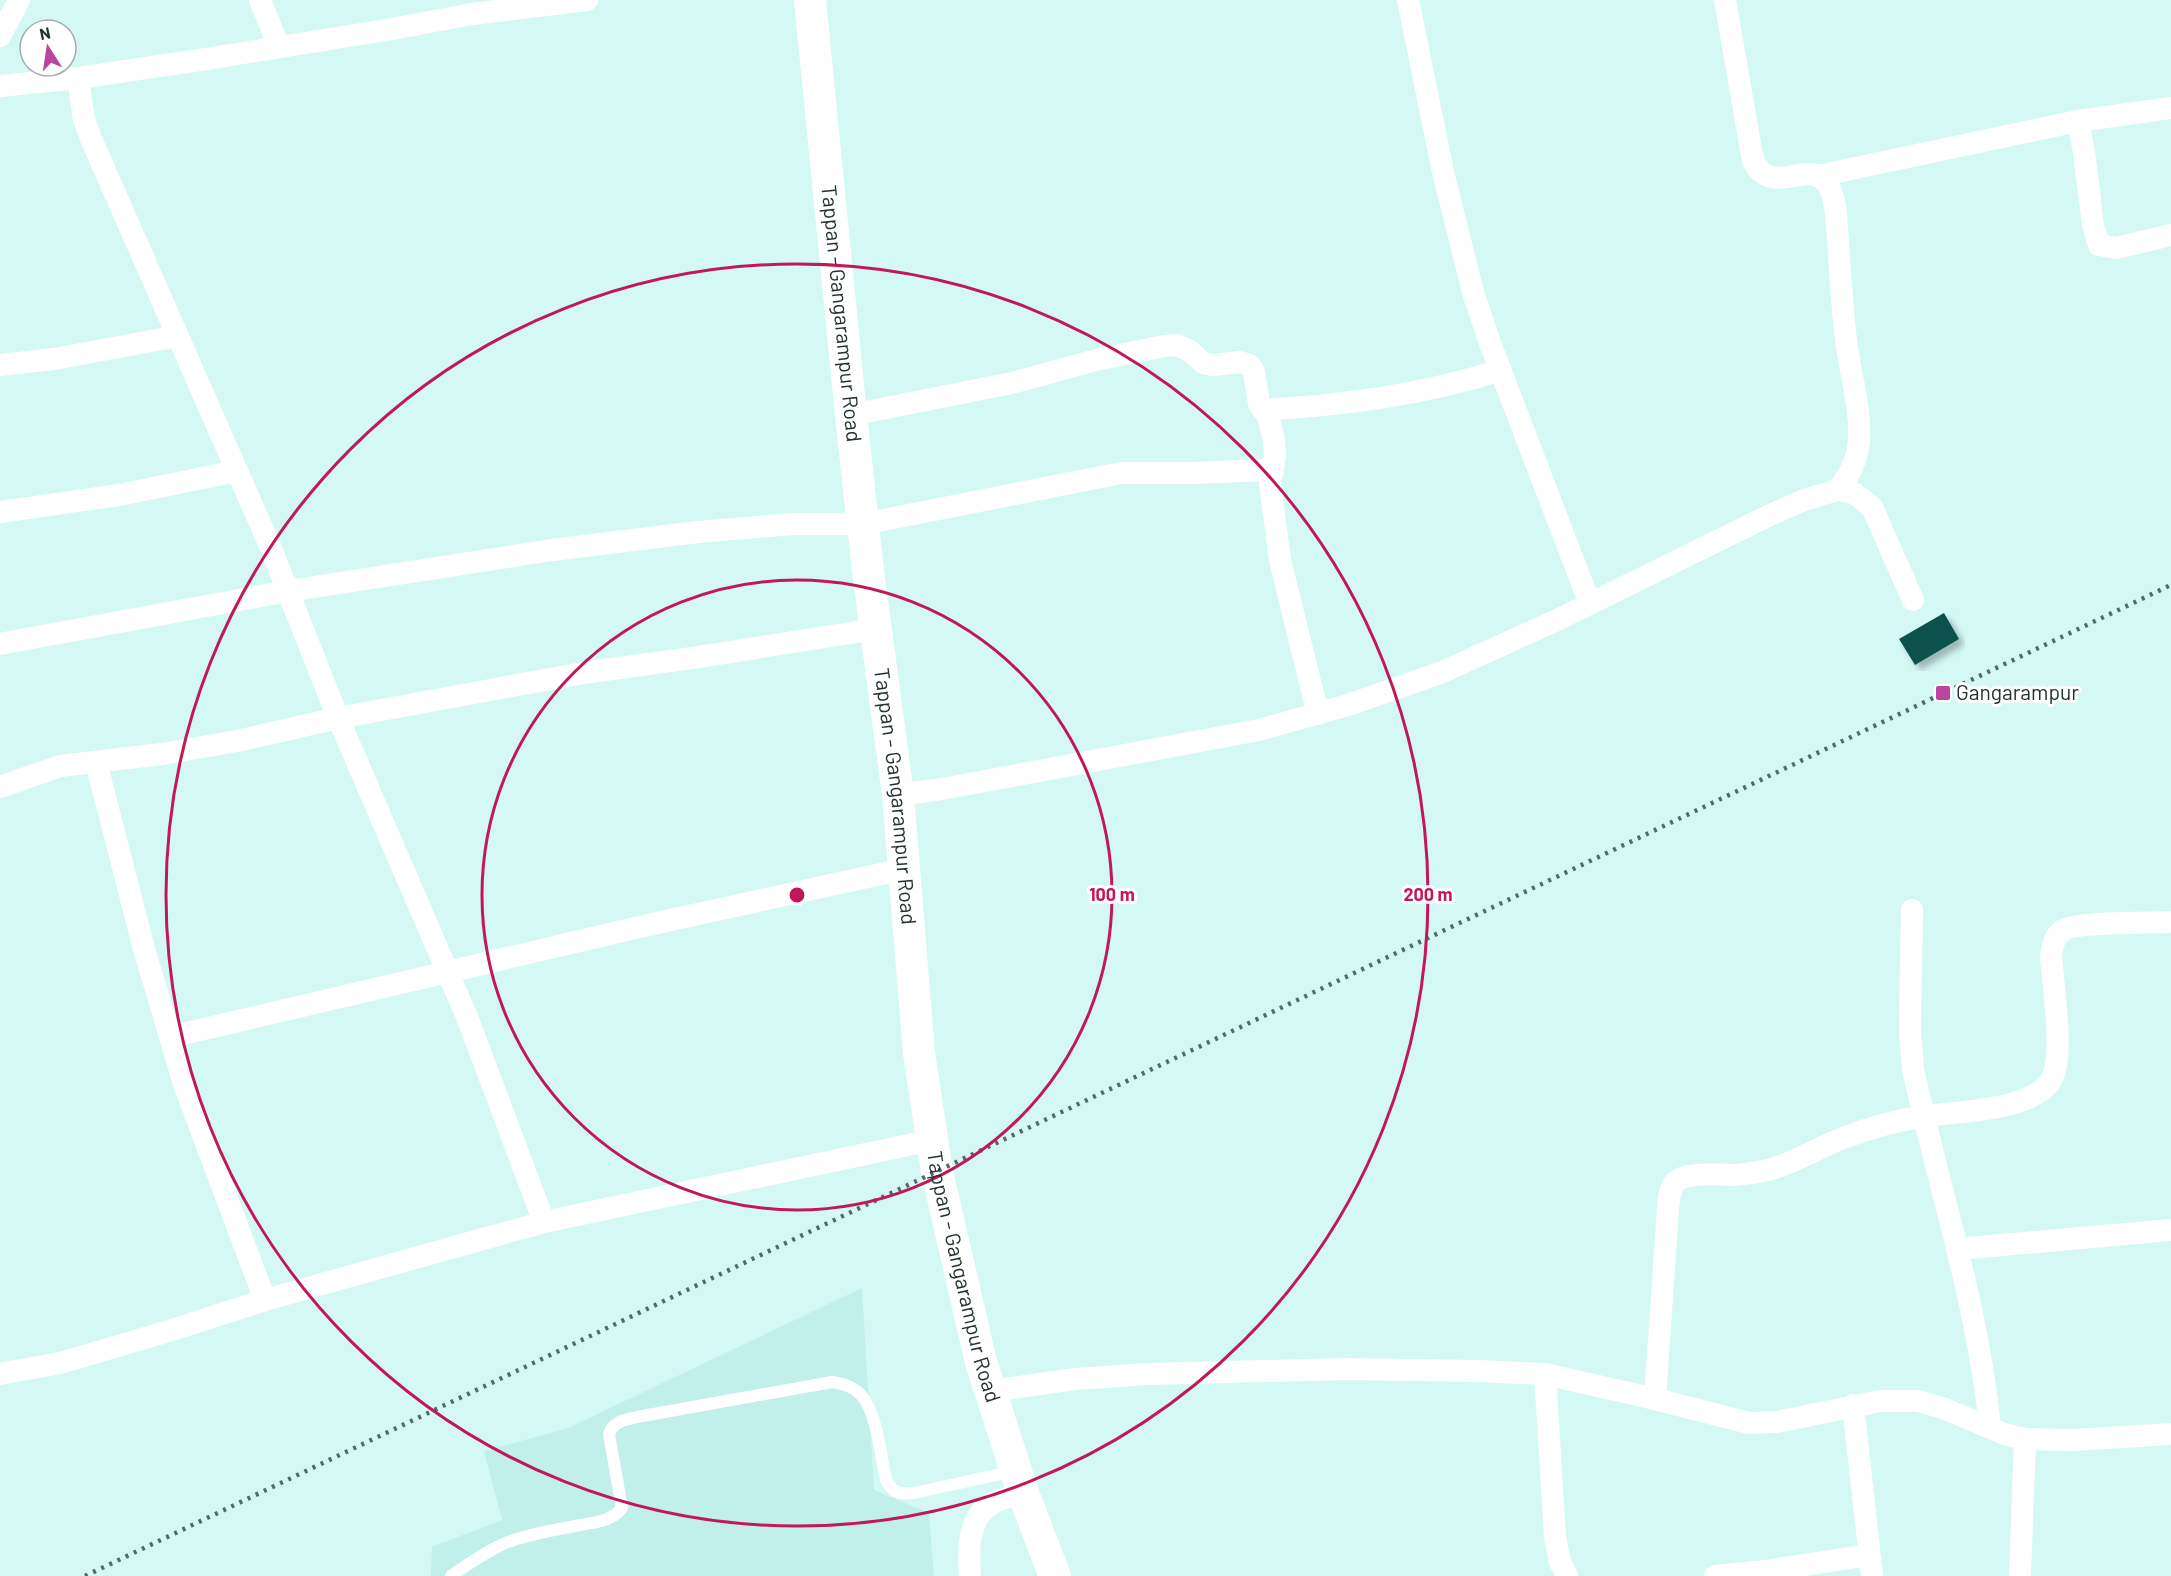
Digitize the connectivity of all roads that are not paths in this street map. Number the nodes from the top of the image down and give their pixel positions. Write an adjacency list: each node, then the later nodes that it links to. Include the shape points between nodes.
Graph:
1 (19, 0): 7 (street)
2 (260, 0): 8 (street)
3 (587, 0): 8 (street, via 472,14)
4 (810, 0): 19 (main road, Tappan - Gangarampur Road)
5 (1408, 0): 17 (street, via 1443,172 1473,292)
6 (1725, 0): 13 (street, via 1753,161 1766,177)
7 (0, 36)
8 (279, 47): 9 (street)
9 (78, 78): 10 (street); 15 (street, via 84,120 92,141)
10 (0, 87)
11 (2171, 108): 12 (street)
12 (2078, 121): 13 (street); 14 (street, via 2099,245 2116,248)
13 (1818, 176): 22 (street, via 1831,192 1835,214 1846,340 1858,419 1856,461)
14 (2171, 235)
15 (178, 336): 16 (street); 21 (street)
16 (0, 365)
17 (1501, 370): 18 (street, via 1398,396); 27 (street)
18 (1263, 410): 19 (street, via 1250,365 1203,363 1177,345); 20 (street, via 1274,440)
19 (851, 415): 24 (main road, Tappan - Gangarampur Road)
20 (1273, 470): 24 (street, via 1113,474); 30 (street, via 1270,484 1280,560)
21 (237, 471): 23 (street, via 119,495); 25 (street)
22 (1837, 490): 26 (street, via 1854,494 1872,507); 27 (street, via 1768,516)
23 (0, 512)
24 (863, 524): 25 (street, via 793,524 630,539); 28 (main road, Tappan - Gangarampur Road)
25 (288, 591): 29 (street); 31 (street)
26 (1913, 600)
27 (1590, 604): 30 (street, via 1440,673)
28 (876, 629): 31 (street, via 583,673); 34 (main road, Tappan - Gangarampur Road)
29 (0, 645)
30 (1318, 714): 34 (street, via 1247,733)
31 (338, 718): 32 (street, via 237,741); 38 (street)
32 (96, 762): 33 (street, via 60,766); 39 (street)
33 (0, 787)
34 (898, 795): 35 (main road, Tappan - Gangarampur Road)
35 (904, 869): 38 (street); 41 (main road, Tappan - Gangarampur Road, via 919,1053)
36 (1912, 910): 40 (street, via 1910,1030)
37 (2171, 922): 40 (street, via 2081,925 2063,930 2053,941 2051,956 2058,1059 2052,1080 2032,1097 2004,1106)
38 (446, 972): 39 (street); 42 (street)
39 (170, 1037): 45 (street)
40 (1923, 1116): 44 (street); 49 (street, via 1842,1138 1767,1170 1697,1175 1674,1183 1669,1200)
41 (932, 1140): 42 (street); 48 (main road, Tappan - Gangarampur Road, via 956,1260)
42 (544, 1221): 45 (street)
43 (2171, 1230): 44 (street)
44 (1958, 1249): 51 (street, via 1986,1381)
45 (265, 1300): 46 (street, via 60,1363)
46 (0, 1374)
47 (1545, 1374): 48 (street, via 1346,1369 1160,1374 1076,1379); 49 (street); 59 (street, via 1555,1537)
48 (990, 1391): 54 (main road, Tappan - Gangarampur Road)
49 (1654, 1399): 50 (street, via 1749,1423 1777,1422)
50 (1853, 1405): 51 (street, via 1918,1401); 55 (street)
51 (1990, 1427): 53 (street)
52 (2171, 1434): 53 (street)
53 (2025, 1439): 61 (street)
54 (1019, 1481): 56 (lane, via 898,1494 886,1480 868,1405 848,1384 832,1382 620,1421 609,1434 622,1508 616,1515 504,1544); 57 (street, via 981,1512 972,1534); 58 (main road, Tappan - Gangarampur Road)
55 (1870, 1565): 60 (street)
56 (451, 1576)
57 (970, 1576)
58 (1055, 1576)
59 (1567, 1576)
60 (1715, 1576)
61 (2020, 1576)

